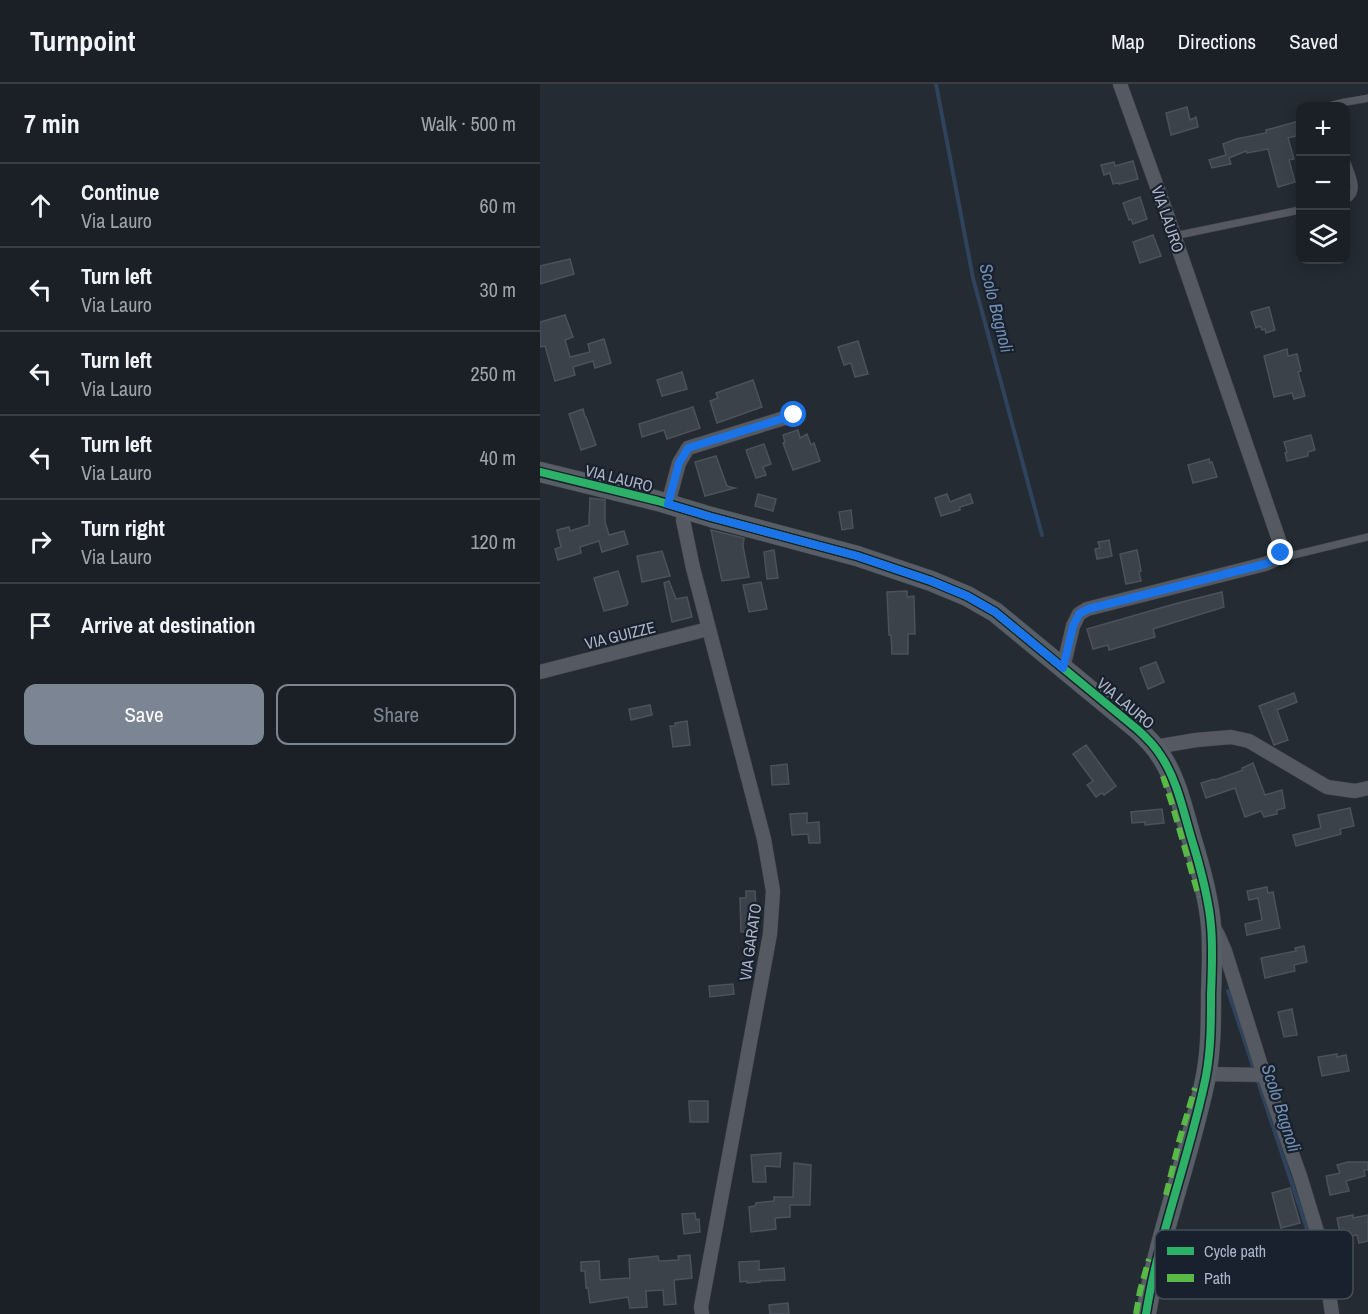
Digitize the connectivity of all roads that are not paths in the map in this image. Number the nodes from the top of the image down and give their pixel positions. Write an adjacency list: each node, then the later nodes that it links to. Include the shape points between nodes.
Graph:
1 (1120, 84): 7 (street, VIA LAURO)
2 (1368, 98): 3 (lane)
3 (1350, 102)
4 (1350, 172): 5 (lane, via 1354,184)
5 (1350, 197)
6 (1296, 211): 7 (lane)
7 (1174, 236): 12 (street, VIA LAURO, via 1280,543)
8 (794, 415): 10 (street, VIA LAURO, via 688,448 679,463)
9 (540, 472): 10 (street, VIA LAURO)
10 (677, 506): 13 (street, VIA GARATO); 14 (street, VIA LAURO, via 857,556 967,596 995,612)
11 (1368, 537): 12 (lane)
12 (1277, 559): 14 (street, via 1088,609 1079,614 1073,626)
13 (708, 630): 15 (street, VIA GUIZZE); 25 (street, VIA GARATO, via 764,839 772,891 770,934)
14 (1063, 668): 16 (street, VIA LAURO)
15 (540, 672)
16 (1155, 747): 17 (street, VIA LAURO, via 1231,737 1249,741 1327,787 1354,791); 18 (street, VIA LAURO, via 1178,794 1196,852)
17 (1368, 788)
18 (1211, 925): 19 (street, VIA LAURO, via 1211,1042); 20 (street, VIA LAURO, via 1225,951)
19 (1206, 1074): 20 (street); 21 (street, VIA LAURO)
20 (1264, 1075): 22 (street, VIA LAURO)
21 (1165, 1230)
22 (1317, 1230)
23 (1155, 1264): 26 (street, VIA LAURO)
24 (1330, 1299): 27 (street, VIA LAURO)
25 (702, 1314)
26 (1146, 1314)
27 (1332, 1314)

